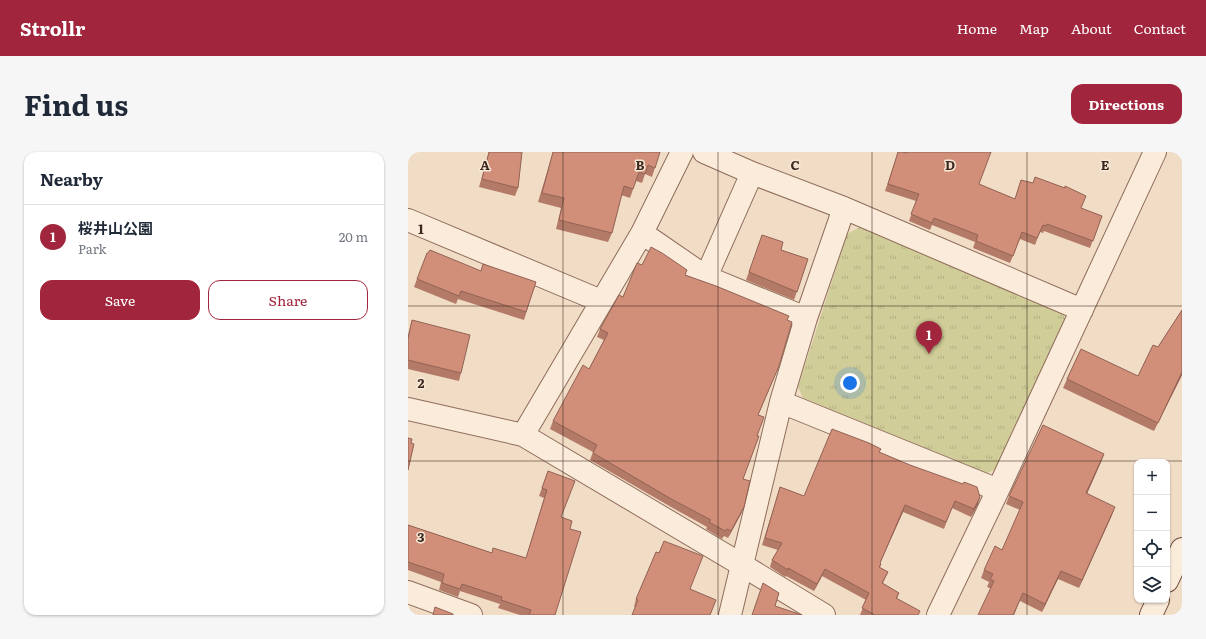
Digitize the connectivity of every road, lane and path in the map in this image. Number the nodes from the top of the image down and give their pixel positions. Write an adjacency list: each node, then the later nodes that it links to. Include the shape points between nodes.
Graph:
1 (682, 152): 7 (street)
2 (704, 152): 4 (street)
3 (1155, 152): 10 (street)
4 (752, 173): 5 (street); 8 (street)
5 (844, 208): 10 (street); 11 (street)
6 (408, 220): 9 (street)
7 (642, 233): 8 (street); 9 (street)
8 (706, 277): 11 (street)
9 (601, 301): 14 (street)
10 (1082, 310): 15 (street)
11 (806, 318): 12 (street)
12 (781, 402): 15 (street); 17 (street)
13 (408, 410): 14 (street)
14 (523, 435): 17 (street)
15 (998, 490): 24 (street)
16 (1182, 549): 18 (street)
17 (742, 565): 22 (street); 23 (street)
18 (1170, 575)
19 (408, 592): 21 (street)
20 (1157, 603): 25 (street)
21 (471, 615)
22 (730, 615)
23 (824, 615)
24 (938, 615)
25 (1151, 615)

